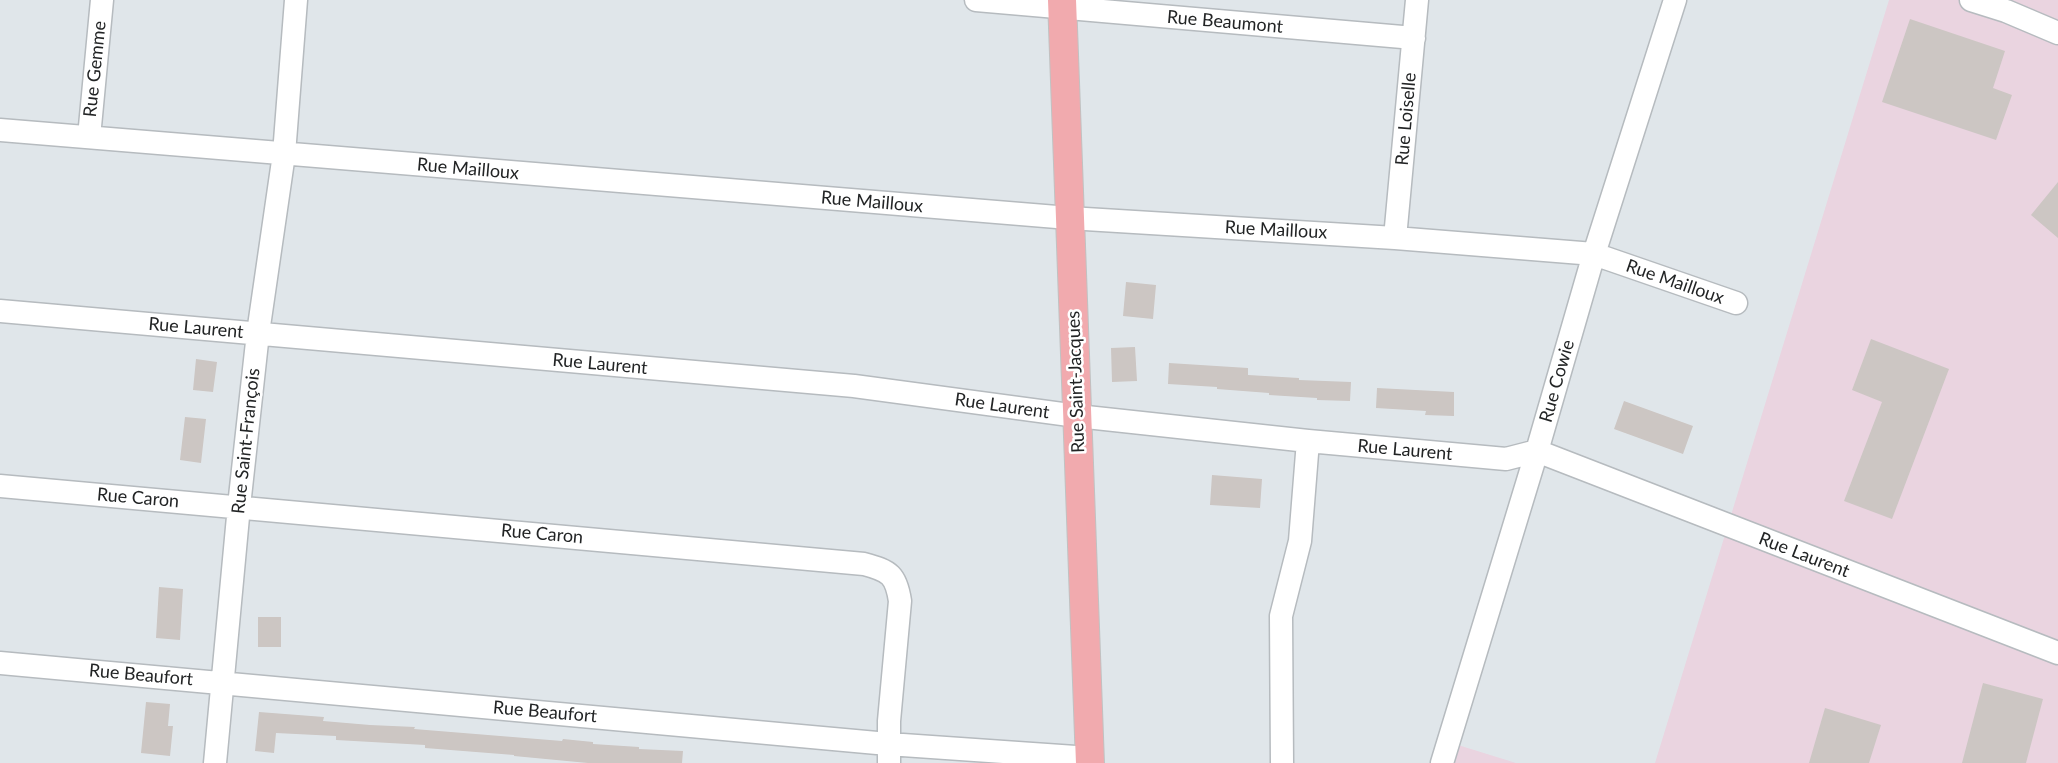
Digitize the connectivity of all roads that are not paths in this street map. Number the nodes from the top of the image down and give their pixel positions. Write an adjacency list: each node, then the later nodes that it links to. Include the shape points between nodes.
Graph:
1 (102, 0): 11 (street, Rue Gemme)
2 (296, 0): 12 (street, Rue Saint-François)
3 (976, 0): 7 (street, Rue Beaumont)
4 (1417, 0): 9 (street, Rue Loiselle)
5 (1675, 0): 15 (street, Rue Cowie)
6 (1971, 0): 8 (street)
7 (1062, 4): 9 (street, Rue Beaumont); 13 (main road, Rue Saint-Jacques)
8 (2058, 33)
9 (1414, 38): 14 (street, Rue Loiselle)
10 (0, 130): 11 (street, Rue Mailloux)
11 (88, 138): 12 (street, Rue Mailloux)
12 (284, 154): 13 (street, Rue Mailloux); 18 (street, Rue Saint-François)
13 (1069, 218): 14 (street, Rue Mailloux); 19 (main road, Rue Saint-Jacques)
14 (1395, 238): 15 (street, Rue Mailloux)
15 (1594, 254): 16 (street, Rue Mailloux); 21 (street, Rue Cowie)
16 (1736, 303)
17 (0, 311): 18 (street, Rue Laurent)
18 (258, 333): 19 (street, Rue Laurent, via 854,386); 23 (street, Rue Saint-François)
19 (1077, 416): 20 (street, Rue Laurent); 28 (main road, Rue Saint-Jacques)
20 (1308, 441): 21 (street, Rue Laurent, via 1506,459); 30 (street, via 1300,541 1281,616)
21 (1537, 451): 24 (street, Rue Laurent); 31 (street, Rue Cowie)
22 (0, 486): 23 (street, Rue Caron)
23 (238, 506): 26 (street, Rue Saint-François); 27 (street, Rue Caron, via 864,564 884,569 897,584 900,602)
24 (2058, 653)
25 (0, 663): 26 (street, Rue Beaufort)
26 (222, 682): 27 (street, Rue Beaufort); 29 (street, Rue Saint-François)
27 (889, 754): 28 (street, Rue Beaufort)
28 (1090, 760)
29 (215, 763)
30 (1282, 763)
31 (1442, 763)

